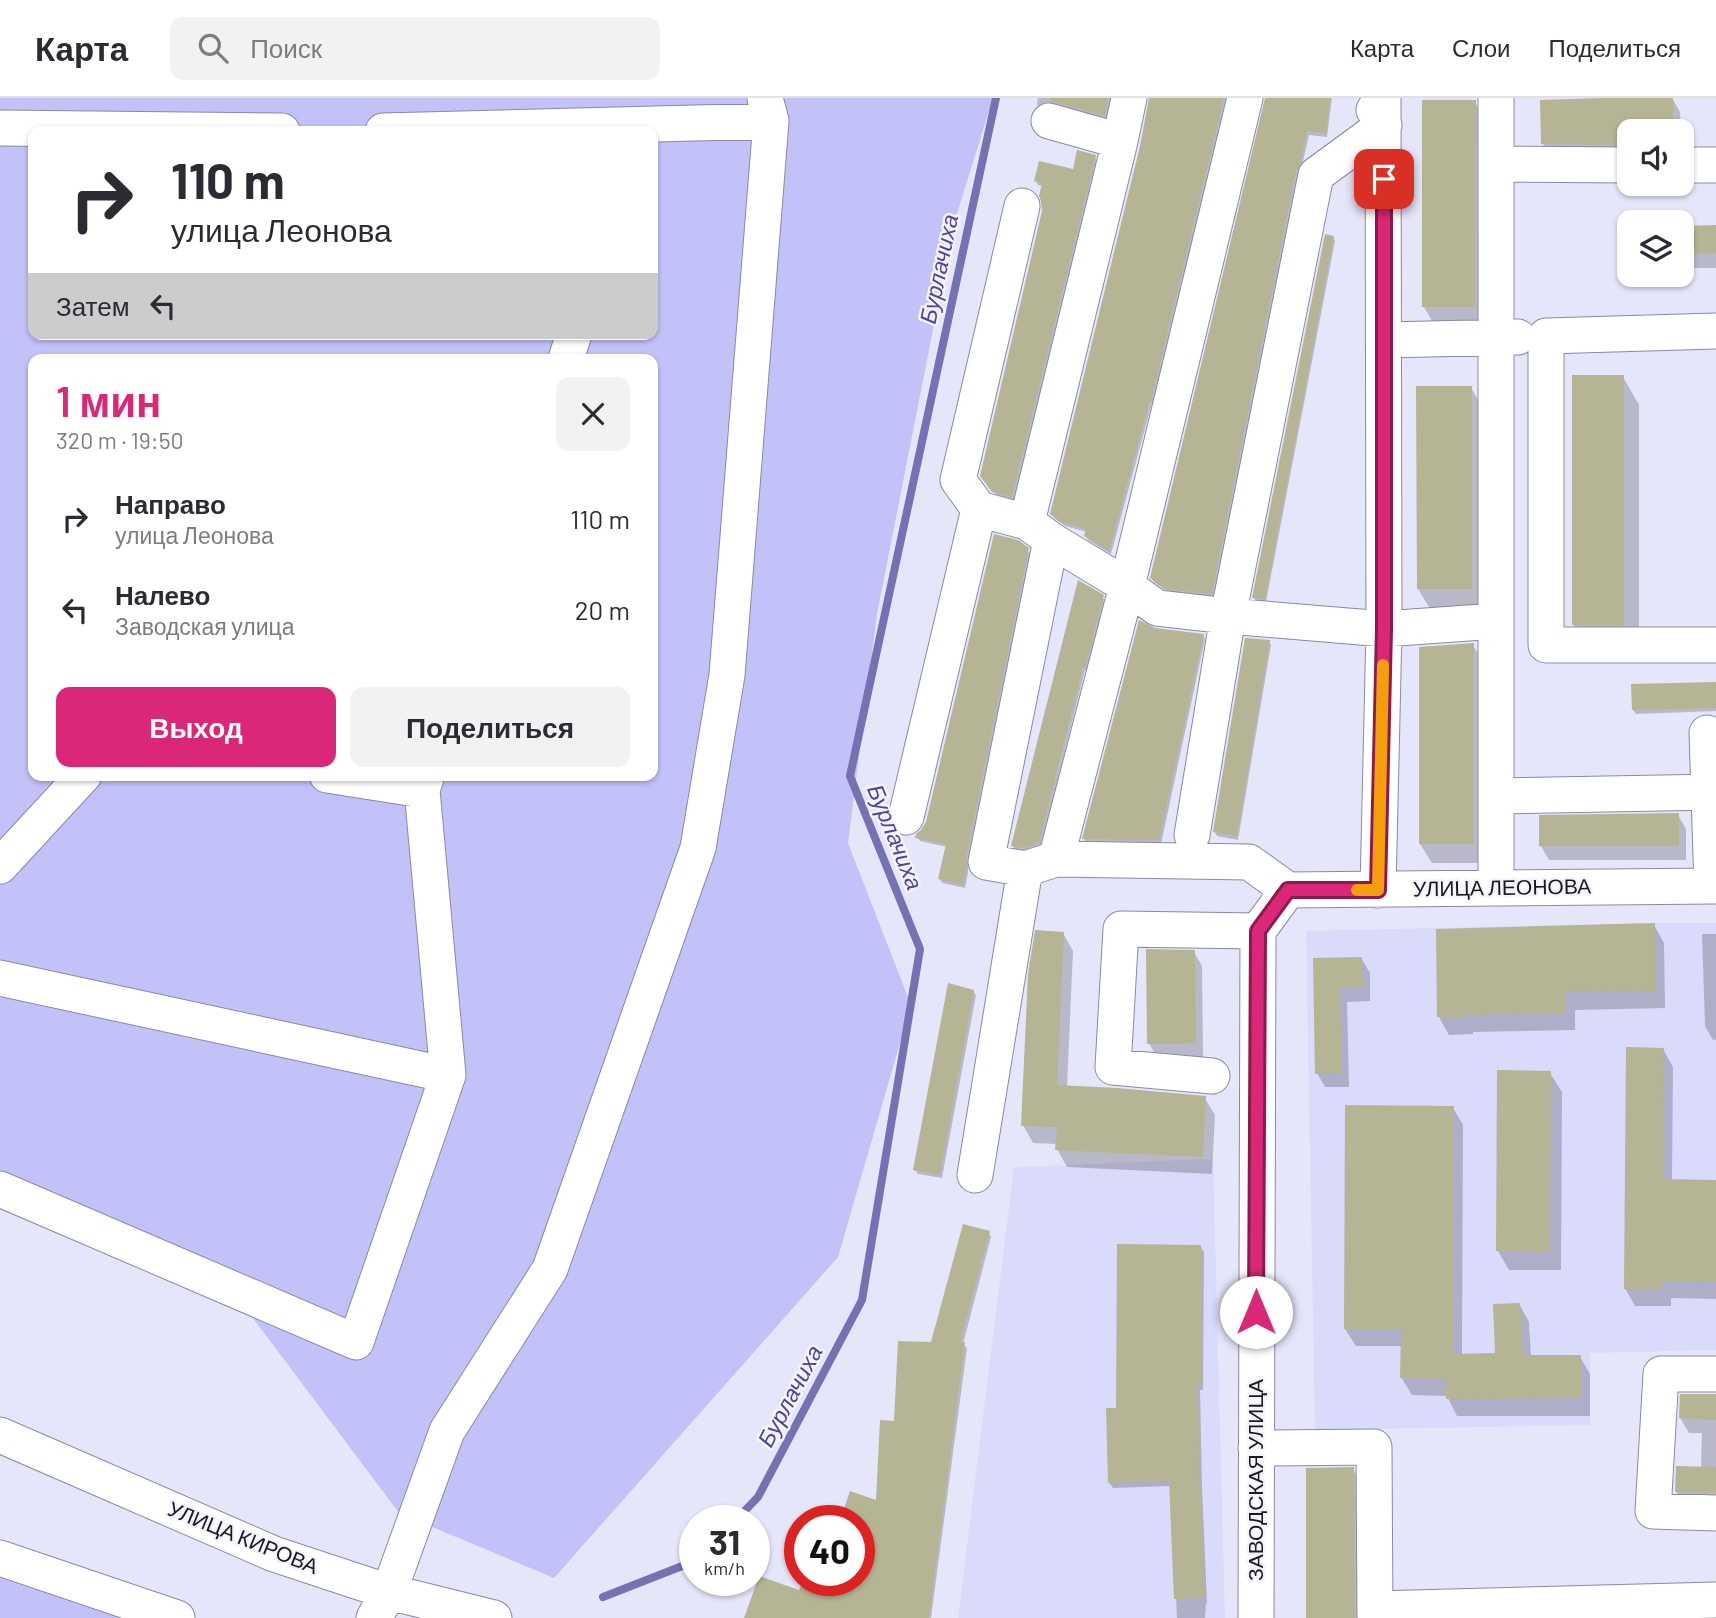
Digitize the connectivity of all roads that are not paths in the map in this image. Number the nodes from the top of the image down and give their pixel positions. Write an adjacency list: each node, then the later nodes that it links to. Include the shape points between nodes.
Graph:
1 (1129, 98): 11 (street)
2 (1245, 98): 23 (street)
3 (1496, 98): 12 (street)
4 (1378, 107): 20 (street); 24 (street, via 1316,175)
5 (768, 109): 6 (street); 55 (street, via 727,675 698,848 550,1269 447,1431)
6 (602, 118): 8 (street)
7 (1049, 121): 11 (street)
8 (467, 126)
9 (0, 128): 10 (street)
10 (28, 128)
11 (1120, 141): 22 (street)
12 (1496, 164): 13 (street); 19 (street)
13 (1617, 164)
14 (1694, 165): 15 (street)
15 (1716, 165)
16 (1022, 206): 21 (street, via 958,480)
17 (1716, 331): 18 (street)
18 (1546, 336): 19 (street); 27 (street)
19 (1496, 337): 20 (street); 26 (street)
20 (1384, 340): 25 (street)
21 (979, 509): 22 (street); 35 (street)
22 (1039, 531): 23 (street); 37 (street, via 986,862)
23 (1127, 586): 24 (street, via 1157,608); 37 (street)
24 (1228, 616): 25 (street); 36 (street)
25 (1384, 629): 26 (street); 42 (street)
26 (1496, 634): 27 (street); 34 (street)
27 (1546, 645): 28 (street)
28 (1716, 645)
29 (1707, 733): 33 (street)
30 (78, 781): 38 (street)
31 (400, 781): 32 (street)
32 (424, 783): 45 (street)
33 (1713, 792): 34 (street); 39 (street)
34 (1496, 796): 40 (street)
35 (906, 817)
36 (1192, 835)
37 (1041, 864): 41 (street, via 1249,862); 47 (street)
38 (0, 866)
39 (1714, 886): 40 (street, УЛИЦА ЛЕОНОВА)
40 (1496, 888): 42 (street, УЛИЦА ЛЕОНОВА)
41 (1288, 890): 42 (street, УЛИЦА ЛЕОНОВА); 43 (street)
42 (1378, 890)
43 (1258, 931): 46 (street, via 1121,929 1113,1068); 51 (street, ЗАВОДСКАЯ УЛИЦА)
44 (0, 978): 45 (street)
45 (448, 1074): 48 (street, via 356,1342)
46 (1212, 1076)
47 (975, 1175)
48 (0, 1189)
49 (1716, 1374): 52 (street, via 1661,1374 1653,1511)
50 (0, 1435): 55 (street, УЛИЦА КИРОВА)
51 (1256, 1448): 56 (street, via 1374,1447); 59 (street, ЗАВОДСКАЯ УЛИЦА)
52 (1716, 1513)
53 (0, 1558): 57 (street)
54 (1716, 1600): 56 (street)
55 (381, 1605): 58 (street, УЛИЦА КИРОВА)
56 (1375, 1613)
57 (177, 1618)
58 (494, 1618)
59 (1256, 1618)

